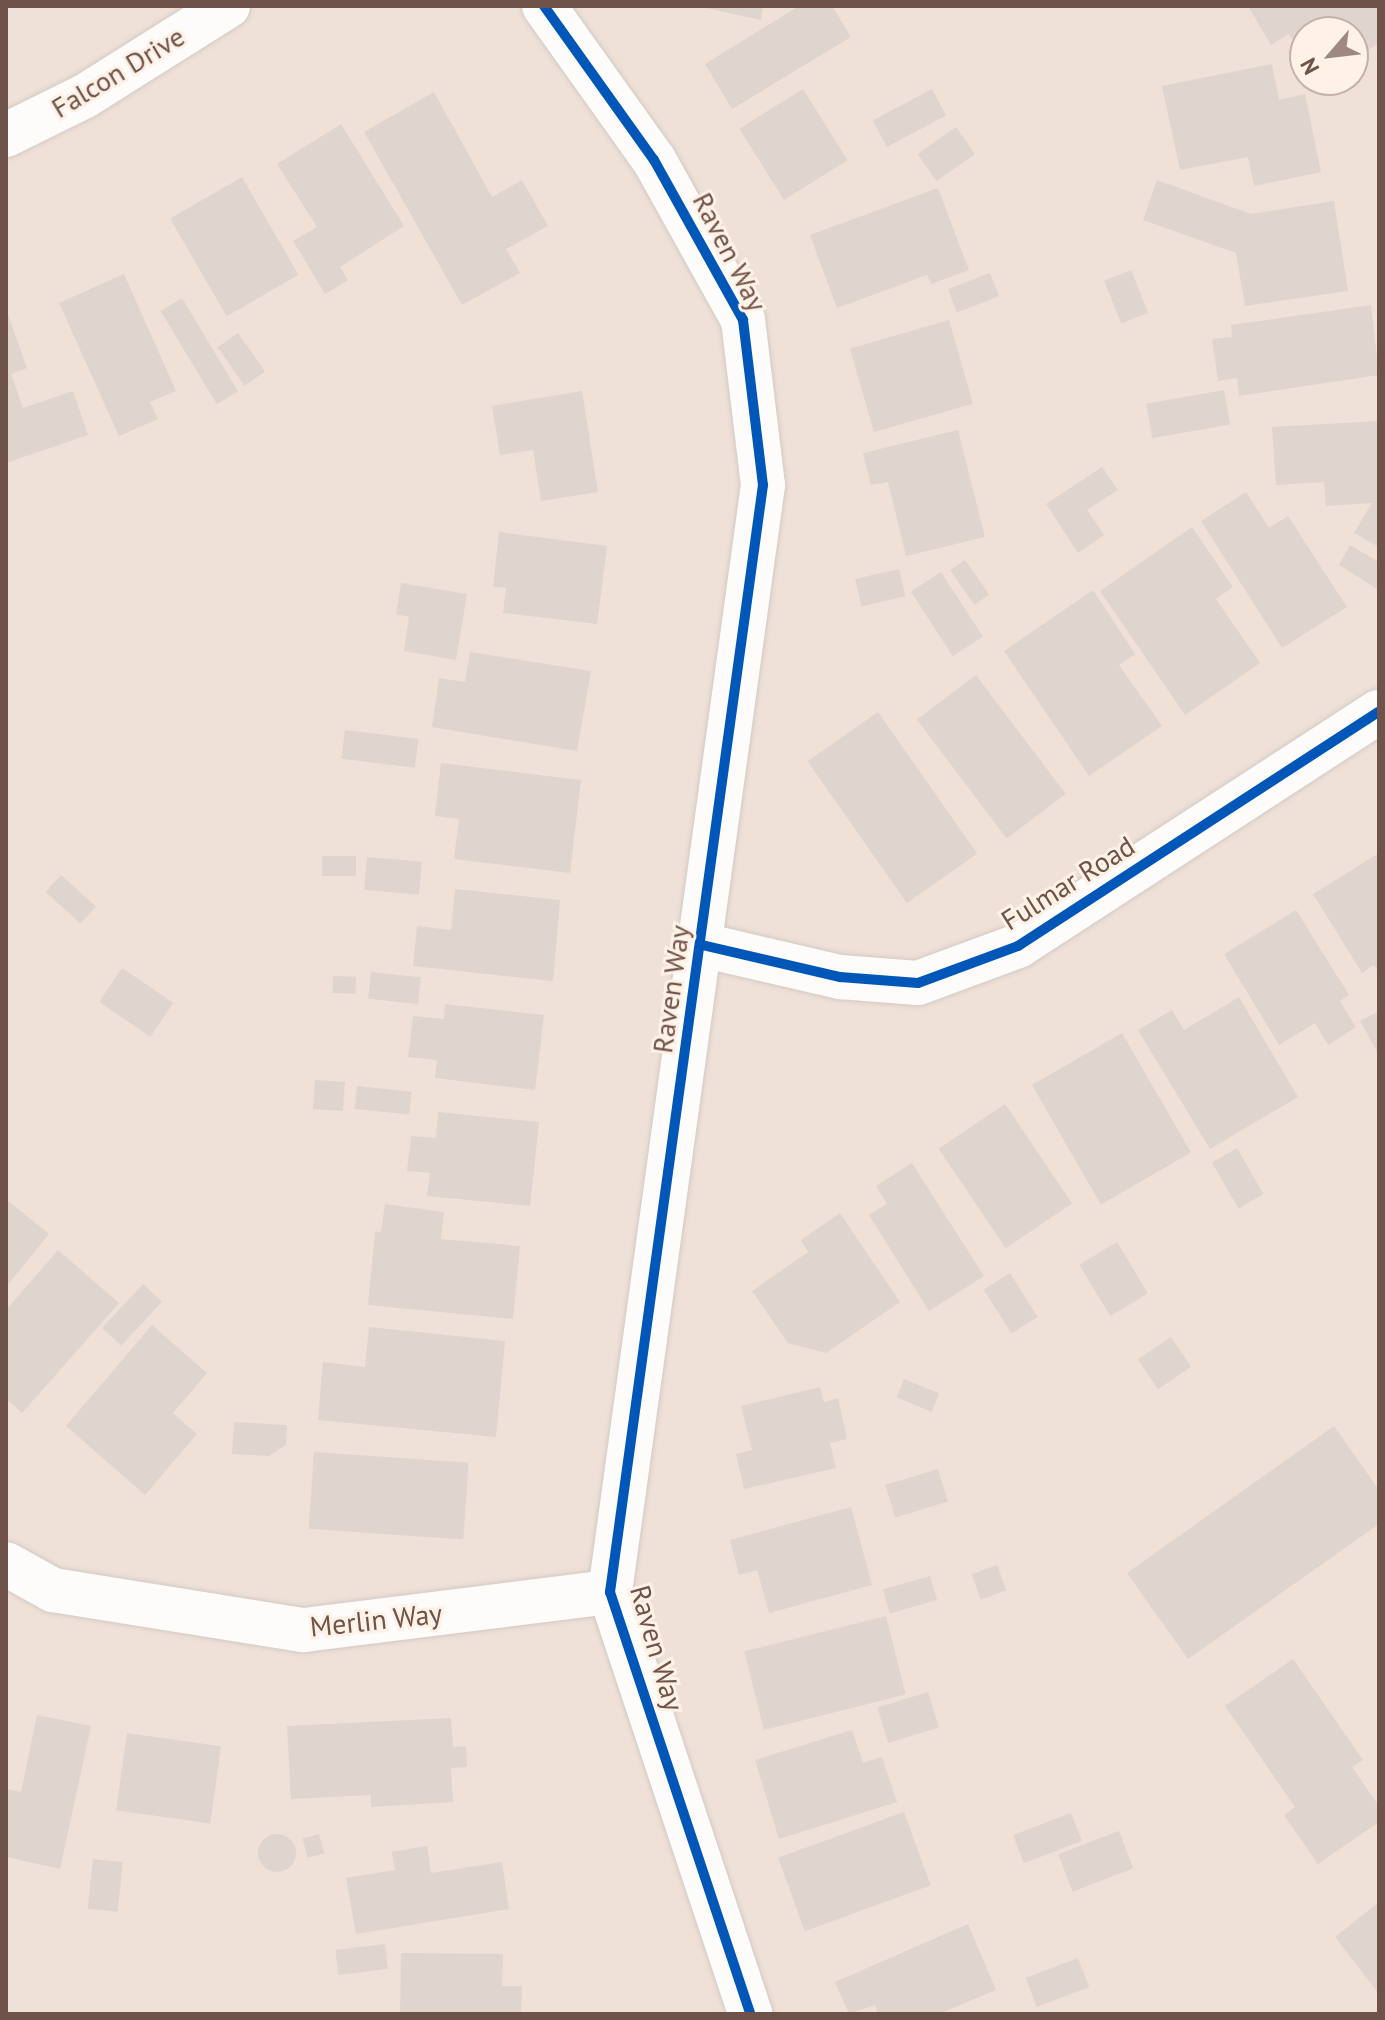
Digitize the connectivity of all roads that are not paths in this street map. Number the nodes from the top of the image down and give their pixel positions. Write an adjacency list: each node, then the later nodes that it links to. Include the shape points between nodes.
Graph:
1 (228, 6): 3 (street, Falcon Drive, via 85,96)
2 (544, 6): 5 (street, Raven Way, via 654,160 743,320 763,485)
3 (6, 135)
4 (1379, 712): 5 (street, Fulmar Road, via 1018,946 918,983 840,977)
5 (702, 945): 7 (street, Raven Way)
6 (6, 1564): 7 (street, Merlin Way, via 53,1590 304,1630)
7 (610, 1592): 8 (street, Raven Way)
8 (750, 2014)

